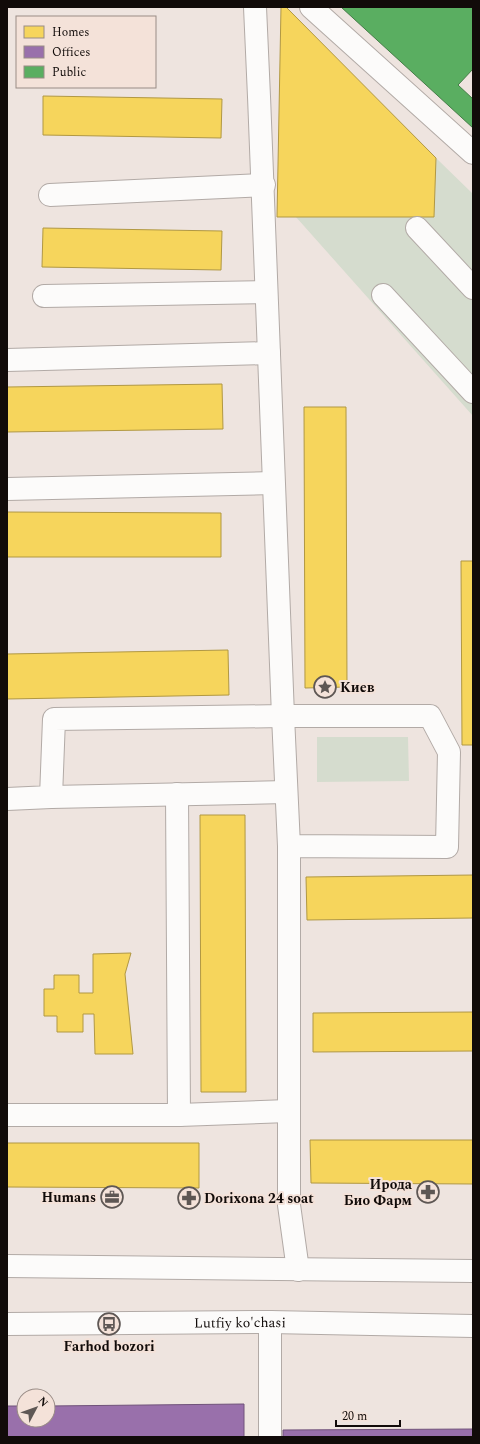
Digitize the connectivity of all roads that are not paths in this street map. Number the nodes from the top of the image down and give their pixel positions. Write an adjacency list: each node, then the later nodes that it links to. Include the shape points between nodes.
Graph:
1 (255, 7): 4 (main road)
2 (311, 7): 3 (main road)
3 (473, 153)
4 (264, 185): 5 (main road); 8 (main road)
5 (50, 195)
6 (417, 228): 7 (main road)
7 (473, 288)
8 (266, 292): 10 (main road); 11 (main road)
9 (383, 295): 13 (main road)
10 (44, 296)
11 (269, 353): 12 (main road); 14 (main road)
12 (7, 360)
13 (473, 392)
14 (273, 483): 15 (main road); 16 (main road)
15 (7, 489)
16 (283, 716): 17 (main road); 19 (main road, via 54,719); 21 (main road, via 430,716 449,752 447,847)
17 (286, 792): 18 (main road); 21 (main road)
18 (178, 794): 19 (main road); 24 (main road)
19 (50, 797): 20 (main road)
20 (7, 799)
21 (289, 846): 22 (main road)
22 (288, 1111): 24 (main road); 26 (main road, via 289,1205)
23 (7, 1115): 24 (main road)
24 (179, 1115)
25 (7, 1266): 26 (main road)
26 (298, 1270): 27 (main road)
27 (473, 1271)
28 (270, 1322): 29 (main road, Lutfiy ko'chasi); 30 (main road, Lutfiy ko'chasi); 31 (main road)
29 (7, 1324)
30 (473, 1326)
31 (270, 1437)

